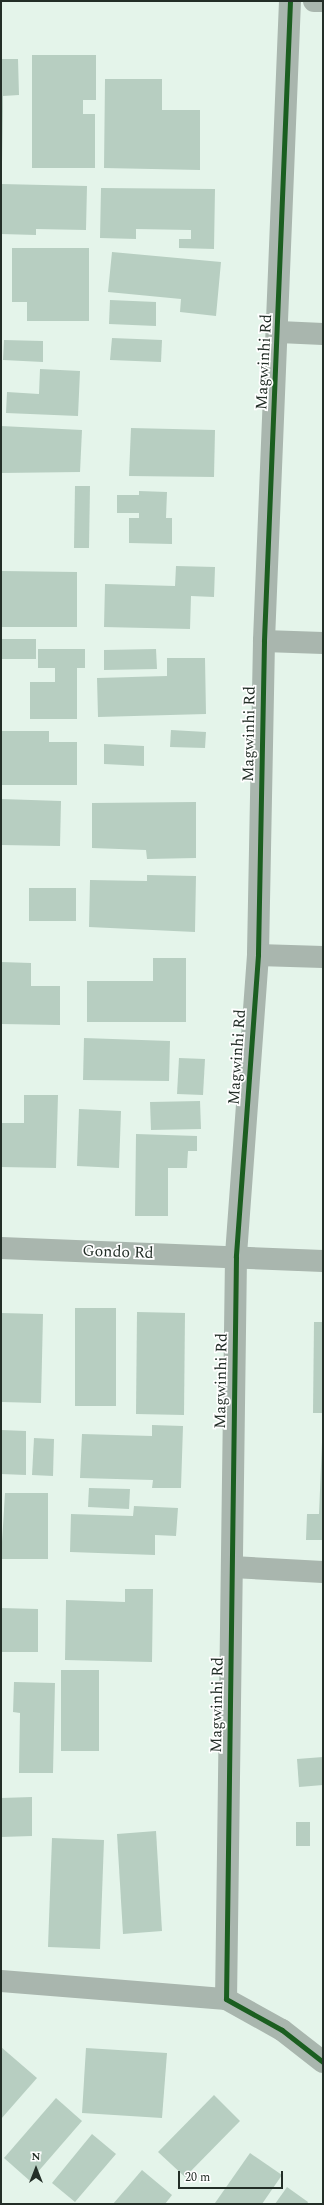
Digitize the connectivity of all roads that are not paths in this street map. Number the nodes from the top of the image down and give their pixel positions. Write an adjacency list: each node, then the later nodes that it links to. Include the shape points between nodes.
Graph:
1 (290, 1): 4 (street, Magwinhi Rd)
2 (314, 1): 3 (street)
3 (323, 1)
4 (279, 332): 5 (street); 6 (street, Magwinhi Rd)
5 (323, 334)
6 (264, 642): 7 (street); 8 (street, Magwinhi Rd)
7 (323, 642)
8 (258, 955): 9 (street); 11 (street, Magwinhi Rd)
9 (323, 957)
10 (1, 1248): 11 (street, Gondo Rd)
11 (236, 1256): 12 (street, Gondo Rd); 13 (street, Magwinhi Rd)
12 (323, 1261)
13 (232, 1567): 14 (street); 16 (street, Magwinhi Rd)
14 (323, 1572)
15 (1, 1981): 16 (street)
16 (226, 1999): 17 (street, via 282,2030)
17 (323, 2062)

